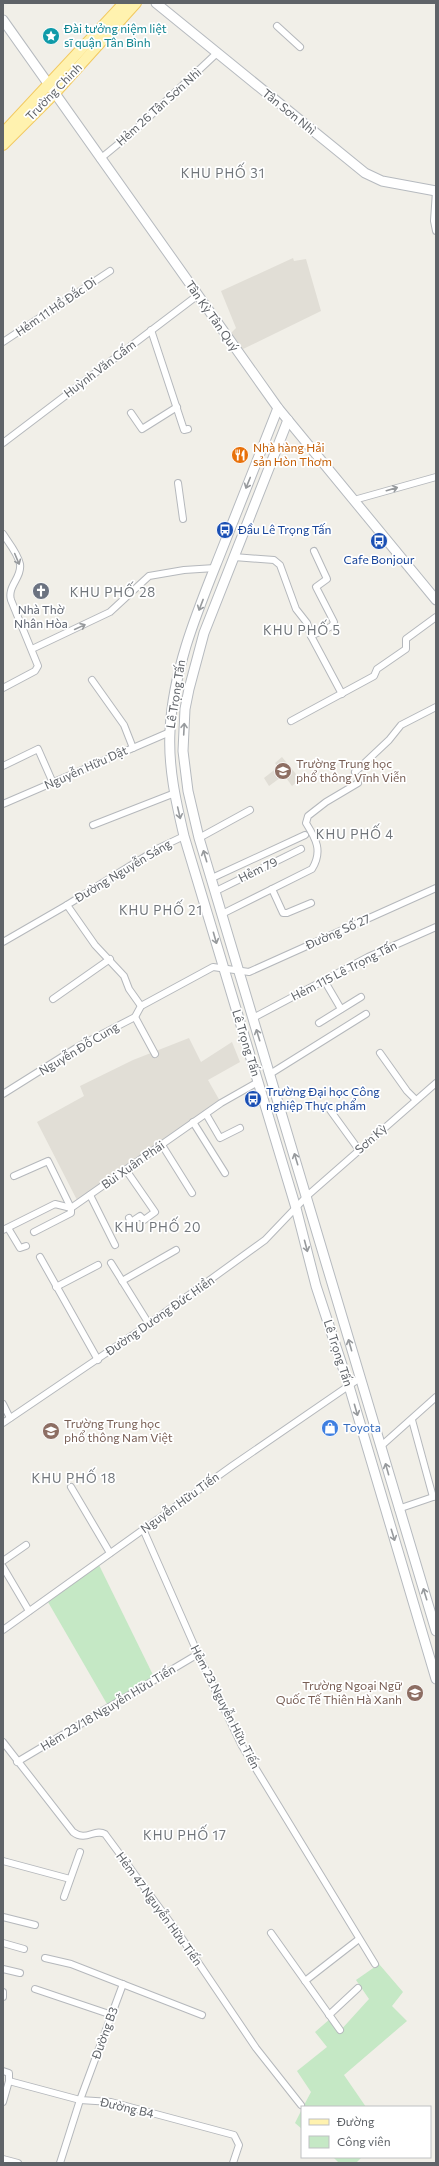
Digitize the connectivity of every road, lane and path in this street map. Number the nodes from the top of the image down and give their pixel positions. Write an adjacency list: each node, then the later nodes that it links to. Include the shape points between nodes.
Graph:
1 (124, 3): 8 (main road, Trường Chinh)
2 (136, 3): 8 (main road, Trường Chinh)
3 (156, 3): 7 (main road, Tân Sơn Nhì)
4 (3, 20): 8 (main road, Tân Kỳ Tân Quý)
5 (277, 26): 6 (street)
6 (300, 47)
7 (217, 53): 11 (street, Hẻm 26 Tân Sơn Nhì, via 134,131); 12 (main road, Tân Sơn Nhì, via 365,173 382,181)
8 (52, 89): 9 (main road, Trường Chinh); 10 (main road, Trường Chinh); 11 (main road, Tân Kỳ Tân Quý)
9 (3, 133)
10 (3, 145)
11 (100, 159): 15 (main road, Tân Kỳ Tân Quý)
12 (436, 191): 13 (street)
13 (436, 230)
14 (110, 271): 17 (street, Hẻm 11 Hồ Đắc Di)
15 (198, 296): 16 (street, Huỳnh Văn Gấm); 19 (main road, Tân Kỳ Tân Quý)
16 (151, 330): 18 (street); 23 (street, Huỳnh Văn Gấm)
17 (3, 342)
18 (177, 406): 20 (street, via 142,430); 22 (street, via 184,430)
19 (278, 408): 21 (main road, Tân Kỳ Tân Quý); 31 (main road, Lê Trọng Tấn, one-way to 31)
20 (131, 413)
21 (288, 420): 26 (main road, Tân Kỳ Tân Quý); 30 (main road, Lê Trọng Tấn)
22 (188, 429)
23 (3, 443)
24 (436, 477): 26 (street, one-way to 24)
25 (178, 483): 27 (street)
26 (354, 500): 34 (main road, Tân Kỳ Tân Quý)
27 (183, 519)
28 (3, 534): 32 (street, one-way to 32, via 20,566)
29 (314, 551): 36 (street, via 327,579 316,587 334,622 332,626)
30 (234, 557): 36 (street, via 274,560 280,565 296,609 307,623); 55 (main road, Lê Trọng Tấn, one-way to 30, via 185,771 183,751 186,709 198,652)
31 (215, 568): 37 (street, one-way to 31, via 114,610 149,576); 43 (main road, Lê Trọng Tấn, one-way to 43, via 182,656)
32 (12, 586): 33 (street); 37 (street, via 11,600)
33 (3, 590)
34 (436, 600)
35 (436, 617): 40 (street, via 406,639 406,649 377,669 374,676)
36 (311, 636): 40 (street)
37 (32, 649): 39 (street, via 38,668)
38 (92, 680): 44 (street, via 124,725)
39 (3, 688)
40 (342, 694): 42 (street)
41 (436, 707): 46 (street, via 401,725)
42 (291, 721)
43 (170, 732): 44 (street, Nguyễn Hữu Dật); 49 (main road, Lê Trọng Tấn, via 170,761)
44 (133, 748): 47 (street, Nguyễn Hữu Dật)
45 (3, 766): 47 (street, via 38,749)
46 (355, 772)
47 (53, 783): 50 (street, Nguyễn Hữu Dật)
48 (358, 783): 58 (street, via 308,816 306,823 317,842 316,862 312,869)
49 (175, 793): 52 (street); 54 (main road, Lê Trọng Tấn, one-way to 54)
50 (3, 804)
51 (250, 810): 55 (street)
52 (93, 824)
53 (305, 835): 57 (street)
54 (184, 836): 63 (street, Đường Nguyễn Sáng, via 159,848); 68 (main road, Lê Trọng Tấn, one-way to 68)
55 (199, 838): 57 (main road, Lê Trọng Tấn, one-way to 55)
56 (301, 849): 60 (street, Hẻm 79)
57 (212, 878): 60 (main road, Lê Trọng Tấn)
58 (272, 889): 62 (street, via 283,912 287,913); 64 (street)
59 (435, 889): 61 (street); 69 (street, Đường Số 27, via 249,972)
60 (216, 891): 64 (main road, Lê Trọng Tấn)
61 (436, 897)
62 (311, 903)
63 (67, 905): 66 (street); 67 (street, Đường Nguyễn Sáng, via 95,945)
64 (222, 914): 69 (main road, Lê Trọng Tấn)
65 (436, 927): 70 (street, Hẻm 115 Lê Trọng Tấn)
66 (3, 942)
67 (110, 960): 72 (street); 73 (street, Đường Nguyễn Sáng, via 124,976 128,989)
68 (224, 969): 69 (street); 73 (street, via 213,967); 82 (main road, Lê Trọng Tấn)
69 (239, 970): 77 (main road, Lê Trọng Tấn)
70 (324, 980): 74 (street); 77 (street, Hẻm 115 Lê Trọng Tấn)
71 (361, 997): 74 (street)
72 (53, 999)
73 (141, 1006): 76 (street)
74 (341, 1009): 78 (street)
75 (366, 1014): 81 (street)
76 (135, 1017): 80 (street); 84 (street, Nguyễn Đỗ Cung, via 81,1045)
77 (253, 1018): 81 (main road, Lê Trọng Tấn, one-way to 77)
78 (319, 1023)
79 (380, 1053): 85 (street, via 406,1091)
80 (155, 1054)
81 (270, 1074): 97 (main road, Lê Trọng Tấn, one-way to 81)
82 (258, 1082): 87 (street, Bùi Xuân Phái); 99 (main road, Lê Trọng Tấn)
83 (436, 1083): 85 (street, Sơn Kỳ)
84 (3, 1094)
85 (416, 1100): 91 (street, Sơn Kỳ)
86 (330, 1110): 91 (street)
87 (206, 1114): 88 (street, Bùi Xuân Phái); 89 (street, via 220,1138)
88 (193, 1122): 90 (street, Bùi Xuân Phái); 93 (street)
89 (240, 1128)
90 (162, 1144): 92 (street, Bùi Xuân Phái); 95 (street)
91 (359, 1150): 97 (street, Sơn Kỳ)
92 (126, 1170): 96 (street, Bùi Xuân Phái); 100 (street, via 155,1212 144,1220 140,1216 131,1222)
93 (225, 1173)
94 (14, 1176): 98 (street, via 48,1161)
95 (192, 1193)
96 (90, 1195): 98 (street, Bùi Xuân Phái); 103 (street)
97 (307, 1196): 99 (street, Đường Dương Đức Hiền); 113 (main road, Lê Trọng Tấn, one-way to 97)
98 (71, 1208): 101 (street, via 55,1204); 102 (street, Bùi Xuân Phái, via 71,1213)
99 (296, 1208): 111 (street, Đường Dương Đức Hiền, via 265,1240); 114 (main road, Lê Trọng Tấn, one-way to 114, via 316,1286)
100 (129, 1218)
101 (5, 1229): 104 (street, via 20,1248)
102 (34, 1232)
103 (115, 1245)
104 (26, 1246)
105 (176, 1250): 109 (street)
106 (40, 1257): 110 (street)
107 (111, 1263): 109 (street)
108 (98, 1265): 110 (street)
109 (122, 1281): 111 (street)
110 (56, 1287): 112 (street)
111 (149, 1324): 112 (street, Đường Dương Đức Hiền)
112 (98, 1360): 117 (street, Đường Dương Đức Hiền)
113 (360, 1378): 114 (street, Nguyễn Hữu Tiến); 120 (main road, Lê Trọng Tấn)
114 (348, 1386): 124 (street, Nguyễn Hữu Tiến); 133 (main road, Lê Trọng Tấn, one-way to 133)
115 (435, 1400): 118 (street)
116 (3, 1404): 117 (street)
117 (10, 1418): 119 (street, Đường Dương Đức Hiền)
118 (412, 1420): 120 (street); 122 (street)
119 (3, 1423)
120 (380, 1447): 123 (main road, Lê Trọng Tấn, one-way to 120)
121 (71, 1487): 126 (street)
122 (435, 1497): 123 (street)
123 (398, 1509): 131 (main road, Lê Trọng Tấn, one-way to 123)
124 (143, 1529): 126 (street, Nguyễn Hữu Tiến); 132 (street, Hẻm 23 Nguyễn Hữu Tiến)
125 (26, 1545): 127 (street)
126 (110, 1553): 129 (street, Nguyễn Hữu Tiến)
127 (3, 1561)
128 (3, 1567): 129 (street)
129 (29, 1610): 130 (street, Nguyễn Hữu Tiến)
130 (3, 1630)
131 (436, 1631)
132 (198, 1654): 135 (street, Hẻm 23/18 Nguyễn Hữu Tiến); 143 (street, Hẻm 23 Nguyễn Hữu Tiến, via 242,1746)
133 (436, 1679)
134 (3, 1742): 135 (street, Hẻm 47 Nguyễn Hữu Tiến)
135 (17, 1762): 164 (street, Hẻm 47 Nguyễn Hữu Tiến, via 75,1834 105,1834 181,1937 256,2048)
136 (80, 1852): 138 (street)
137 (3, 1860): 138 (street)
138 (70, 1879): 139 (street)
139 (64, 1897)
140 (3, 1916): 141 (street)
141 (35, 1925)
142 (271, 1933): 150 (street)
143 (359, 1939): 147 (street, Hẻm 23 Nguyễn Hữu Tiến); 150 (street)
144 (3, 1943): 145 (street)
145 (24, 1949)
146 (45, 1958): 151 (street, via 71,1964)
147 (375, 1964)
148 (3, 1968): 149 (street)
149 (20, 1973)
150 (305, 1981): 156 (street)
151 (123, 1984): 157 (street, Đường B3); 158 (street)
152 (358, 1988): 156 (street)
153 (35, 1990): 157 (street)
154 (3, 1992): 155 (street)
155 (3, 1997)
156 (329, 2014): 159 (street)
157 (112, 2015): 162 (street, Đường B3)
158 (202, 2015)
159 (340, 2030)
160 (3, 2071): 161 (street, via 9,2073)
161 (9, 2081): 162 (street, Đường B4); 163 (street)
162 (80, 2100): 167 (street, Đường B3); 168 (street, Đường B4, via 111,2102 234,2135 239,2145)
163 (3, 2102)
164 (301, 2105)
165 (3, 2159): 166 (street)
166 (18, 2163)
167 (60, 2163)
168 (233, 2163)

